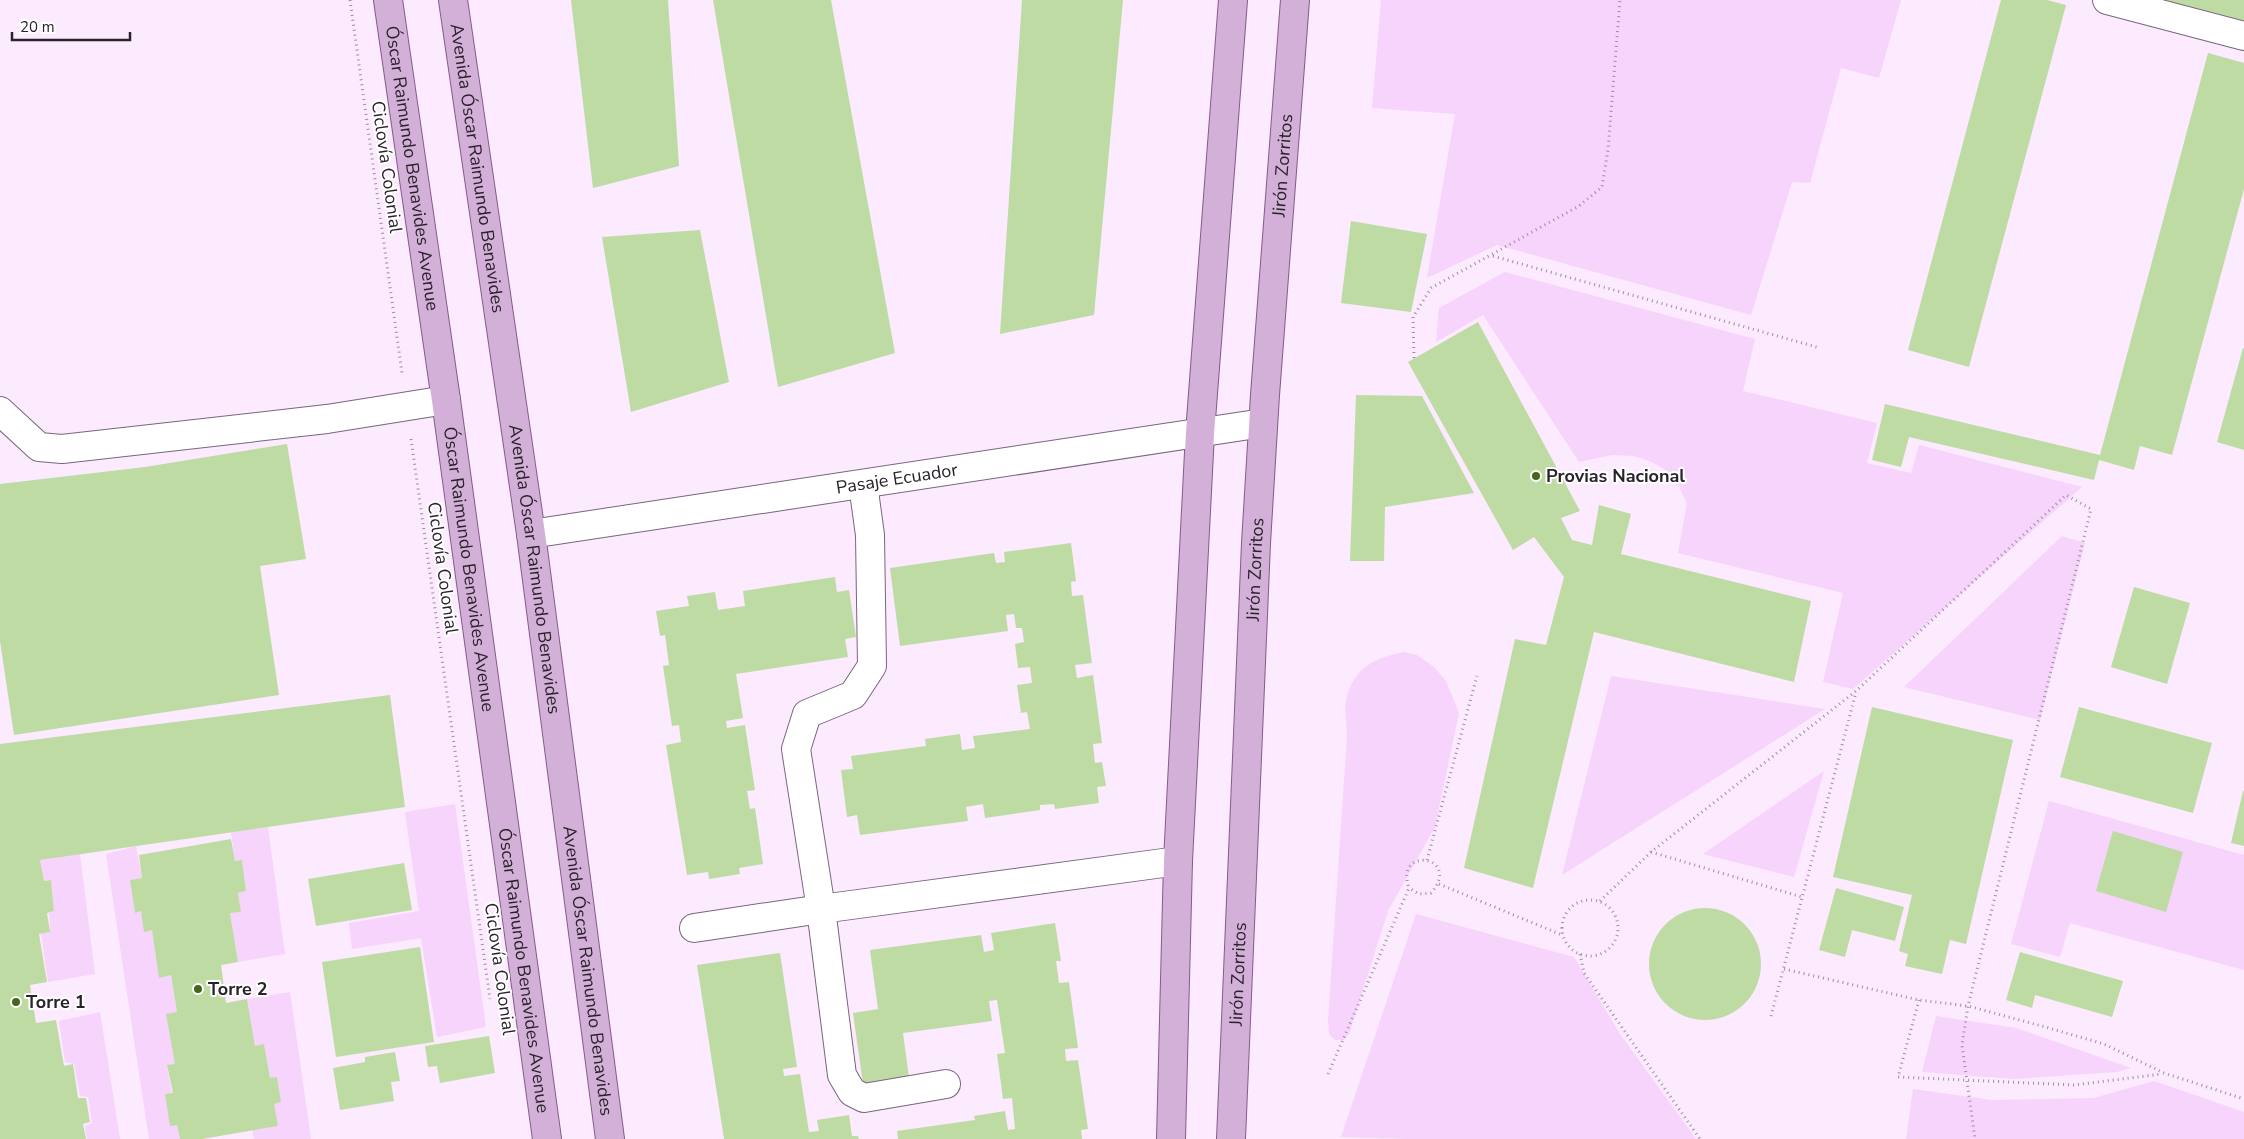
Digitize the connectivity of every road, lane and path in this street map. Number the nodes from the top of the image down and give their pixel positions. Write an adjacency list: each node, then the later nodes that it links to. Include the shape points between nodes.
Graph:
1 (350, 0): 13 (path, Ciclovía Colonial)
2 (388, 0): 12 (main road, Óscar Raimundo Benavides Avenue)
3 (453, 0): 18 (main road, Avenida Óscar Raimundo Benavides)
4 (1232, 0): 16 (main road)
5 (1295, 0): 15 (main road, Jirón Zorritos)
6 (1620, 0): 9 (path, via 1602,187 1579,206)
7 (2107, 0): 8 (street)
8 (2244, 36)
9 (1492, 256): 10 (path); 11 (path, via 1431,288 1413,318)
10 (1820, 348)
11 (1414, 358)
12 (446, 400): 13 (street); 42 (main road, Óscar Raimundo Benavides Avenue)
13 (406, 405): 14 (street, via 327,419 62,450 39,447); 34 (path, Ciclovía Colonial)
14 (0, 411)
15 (1263, 423): 16 (street, Pasaje Ecuador); 45 (main road, Jirón Zorritos)
16 (1200, 433): 17 (street, Pasaje Ecuador); 22 (main road)
17 (863, 484): 18 (street, Pasaje Ecuador); 28 (street, via 870,535 872,666 853,695 806,714 796,749)
18 (531, 534): 43 (main road, Avenida Óscar Raimundo Benavides)
19 (1477, 676): 23 (path)
20 (1856, 692): 21 (path); 26 (path); 35 (path, via 2066,495 2091,509)
21 (1651, 852): 26 (path); 27 (path)
22 (1178, 860): 28 (street); 44 (main road)
23 (1427, 860): 24 (path, via 1436,865 1440,874); 25 (path, via 1416,861 1408,868)
24 (1439, 884): 25 (path, via 1431,893 1419,894); 30 (path)
25 (1409, 888): 38 (path)
26 (1802, 897): 32 (path)
27 (1600, 901): 30 (path, via 1591,899 1574,904 1564,918); 31 (path, via 1608,906 1618,923 1614,942 1600,954)
28 (821, 909): 29 (street); 40 (street, via 842,1075 852,1092 864,1098)
29 (694, 928)
30 (1563, 935): 31 (path, via 1572,950)
31 (1580, 954): 46 (path, via 1584,972)
32 (1784, 969): 33 (path); 36 (path)
33 (1919, 1000): 35 (path); 39 (path, via 1898,1077)
34 (491, 1002)
35 (1968, 1006): 37 (path, via 2104,1044); 39 (path, via 1962,1045)
36 (1771, 1016)
37 (2164, 1073): 39 (path, via 2074,1086); 41 (path)
38 (1328, 1074)
39 (1967, 1081): 47 (path)
40 (946, 1084)
41 (2244, 1100)
42 (547, 1139)
43 (610, 1139)
44 (1171, 1139)
45 (1231, 1139)
46 (1700, 1139)
47 (1975, 1139)

